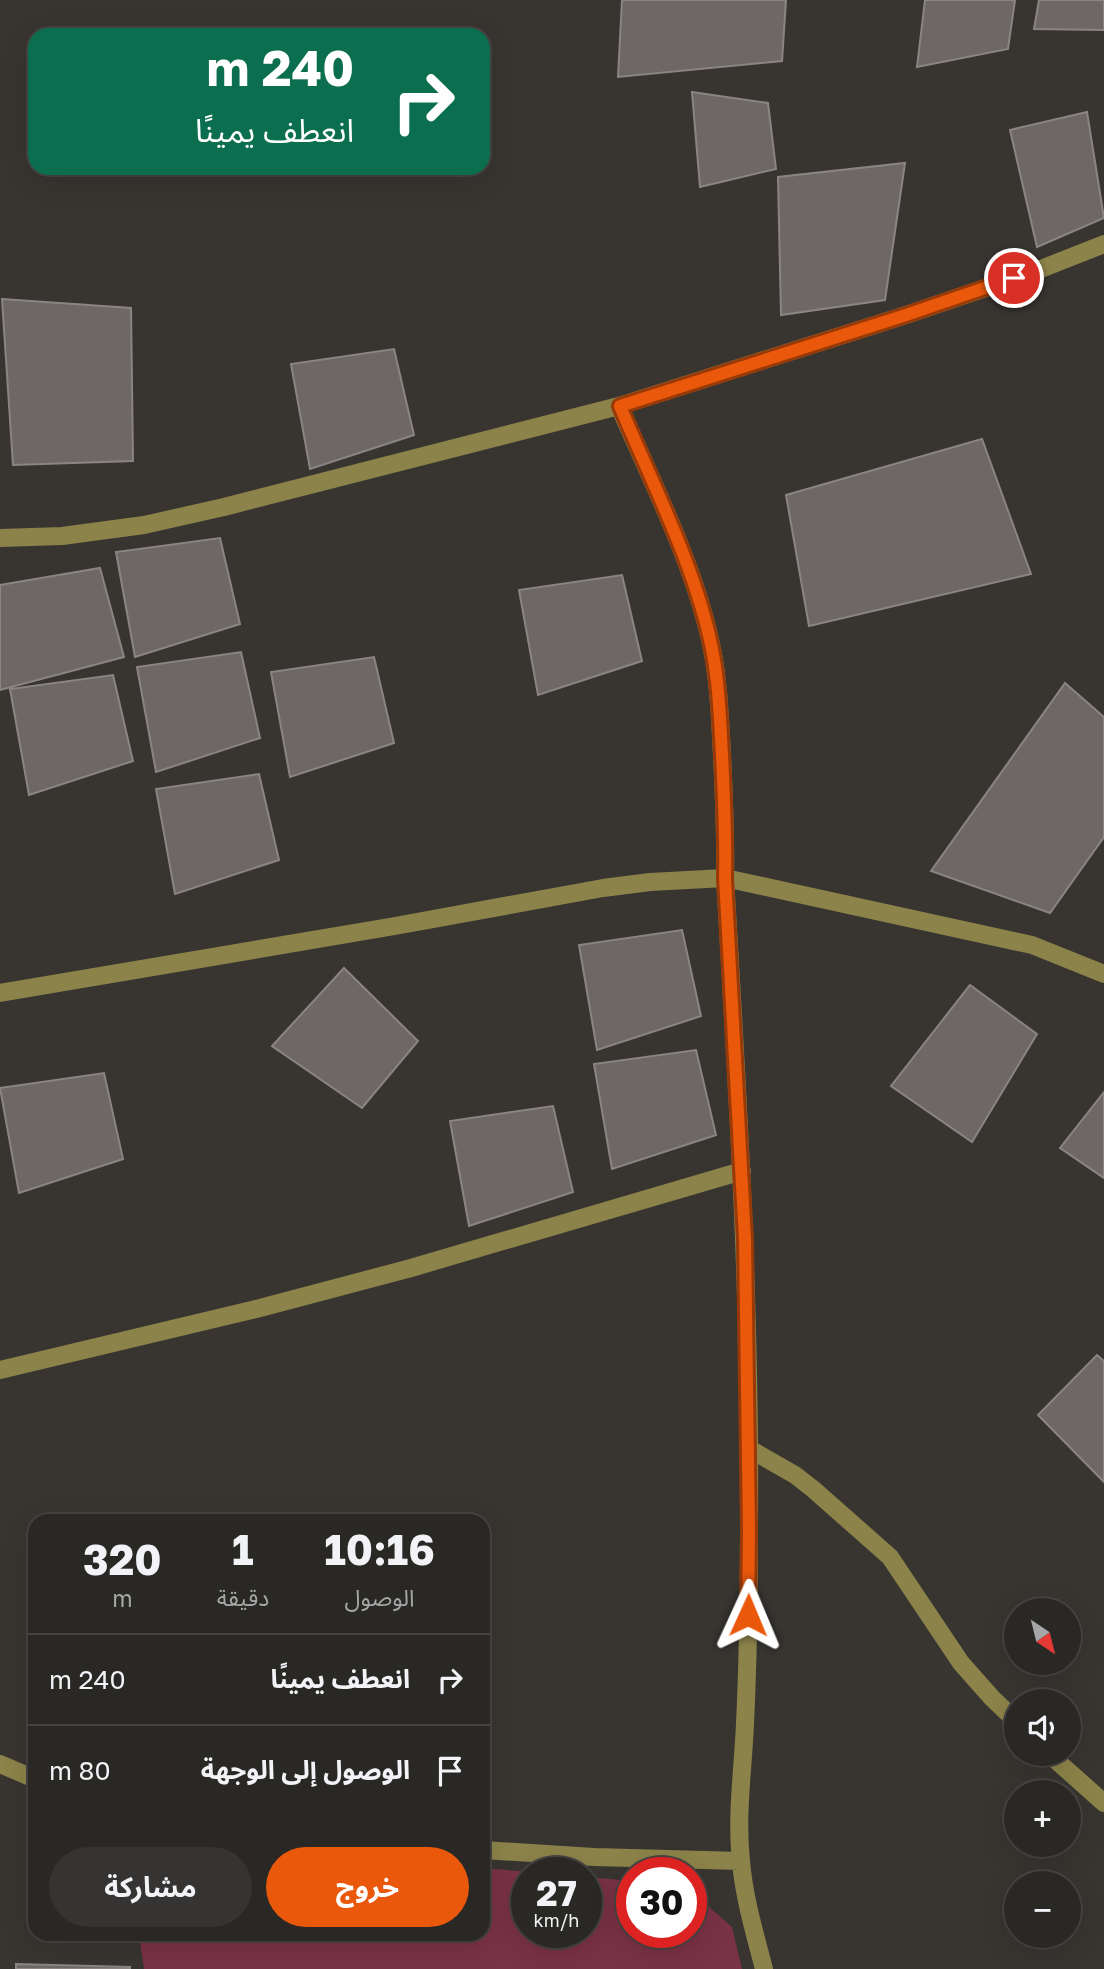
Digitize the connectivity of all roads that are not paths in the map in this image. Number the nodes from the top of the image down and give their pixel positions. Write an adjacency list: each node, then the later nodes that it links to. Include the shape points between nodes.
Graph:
1 (1104, 244): 2 (street, via 903,316)
2 (620, 406): 3 (street, via 144,525 62,536); 4 (street, via 695,587 712,649 720,716)
3 (0, 538)
4 (725, 878): 5 (street, via 1032,945); 6 (street, via 603,888); 7 (street)
5 (1104, 974)
6 (0, 993)
7 (742, 1171): 8 (street, via 411,1268); 9 (street)
8 (0, 1370)
9 (748, 1448): 10 (street, via 795,1475 890,1557 961,1663); 16 (street)
10 (1004, 1709)
11 (0, 1764): 13 (street)
12 (1062, 1766): 14 (street)
13 (28, 1776)
14 (1104, 1803)
15 (490, 1850): 16 (street)
16 (741, 1861): 17 (street)
17 (764, 1969)

